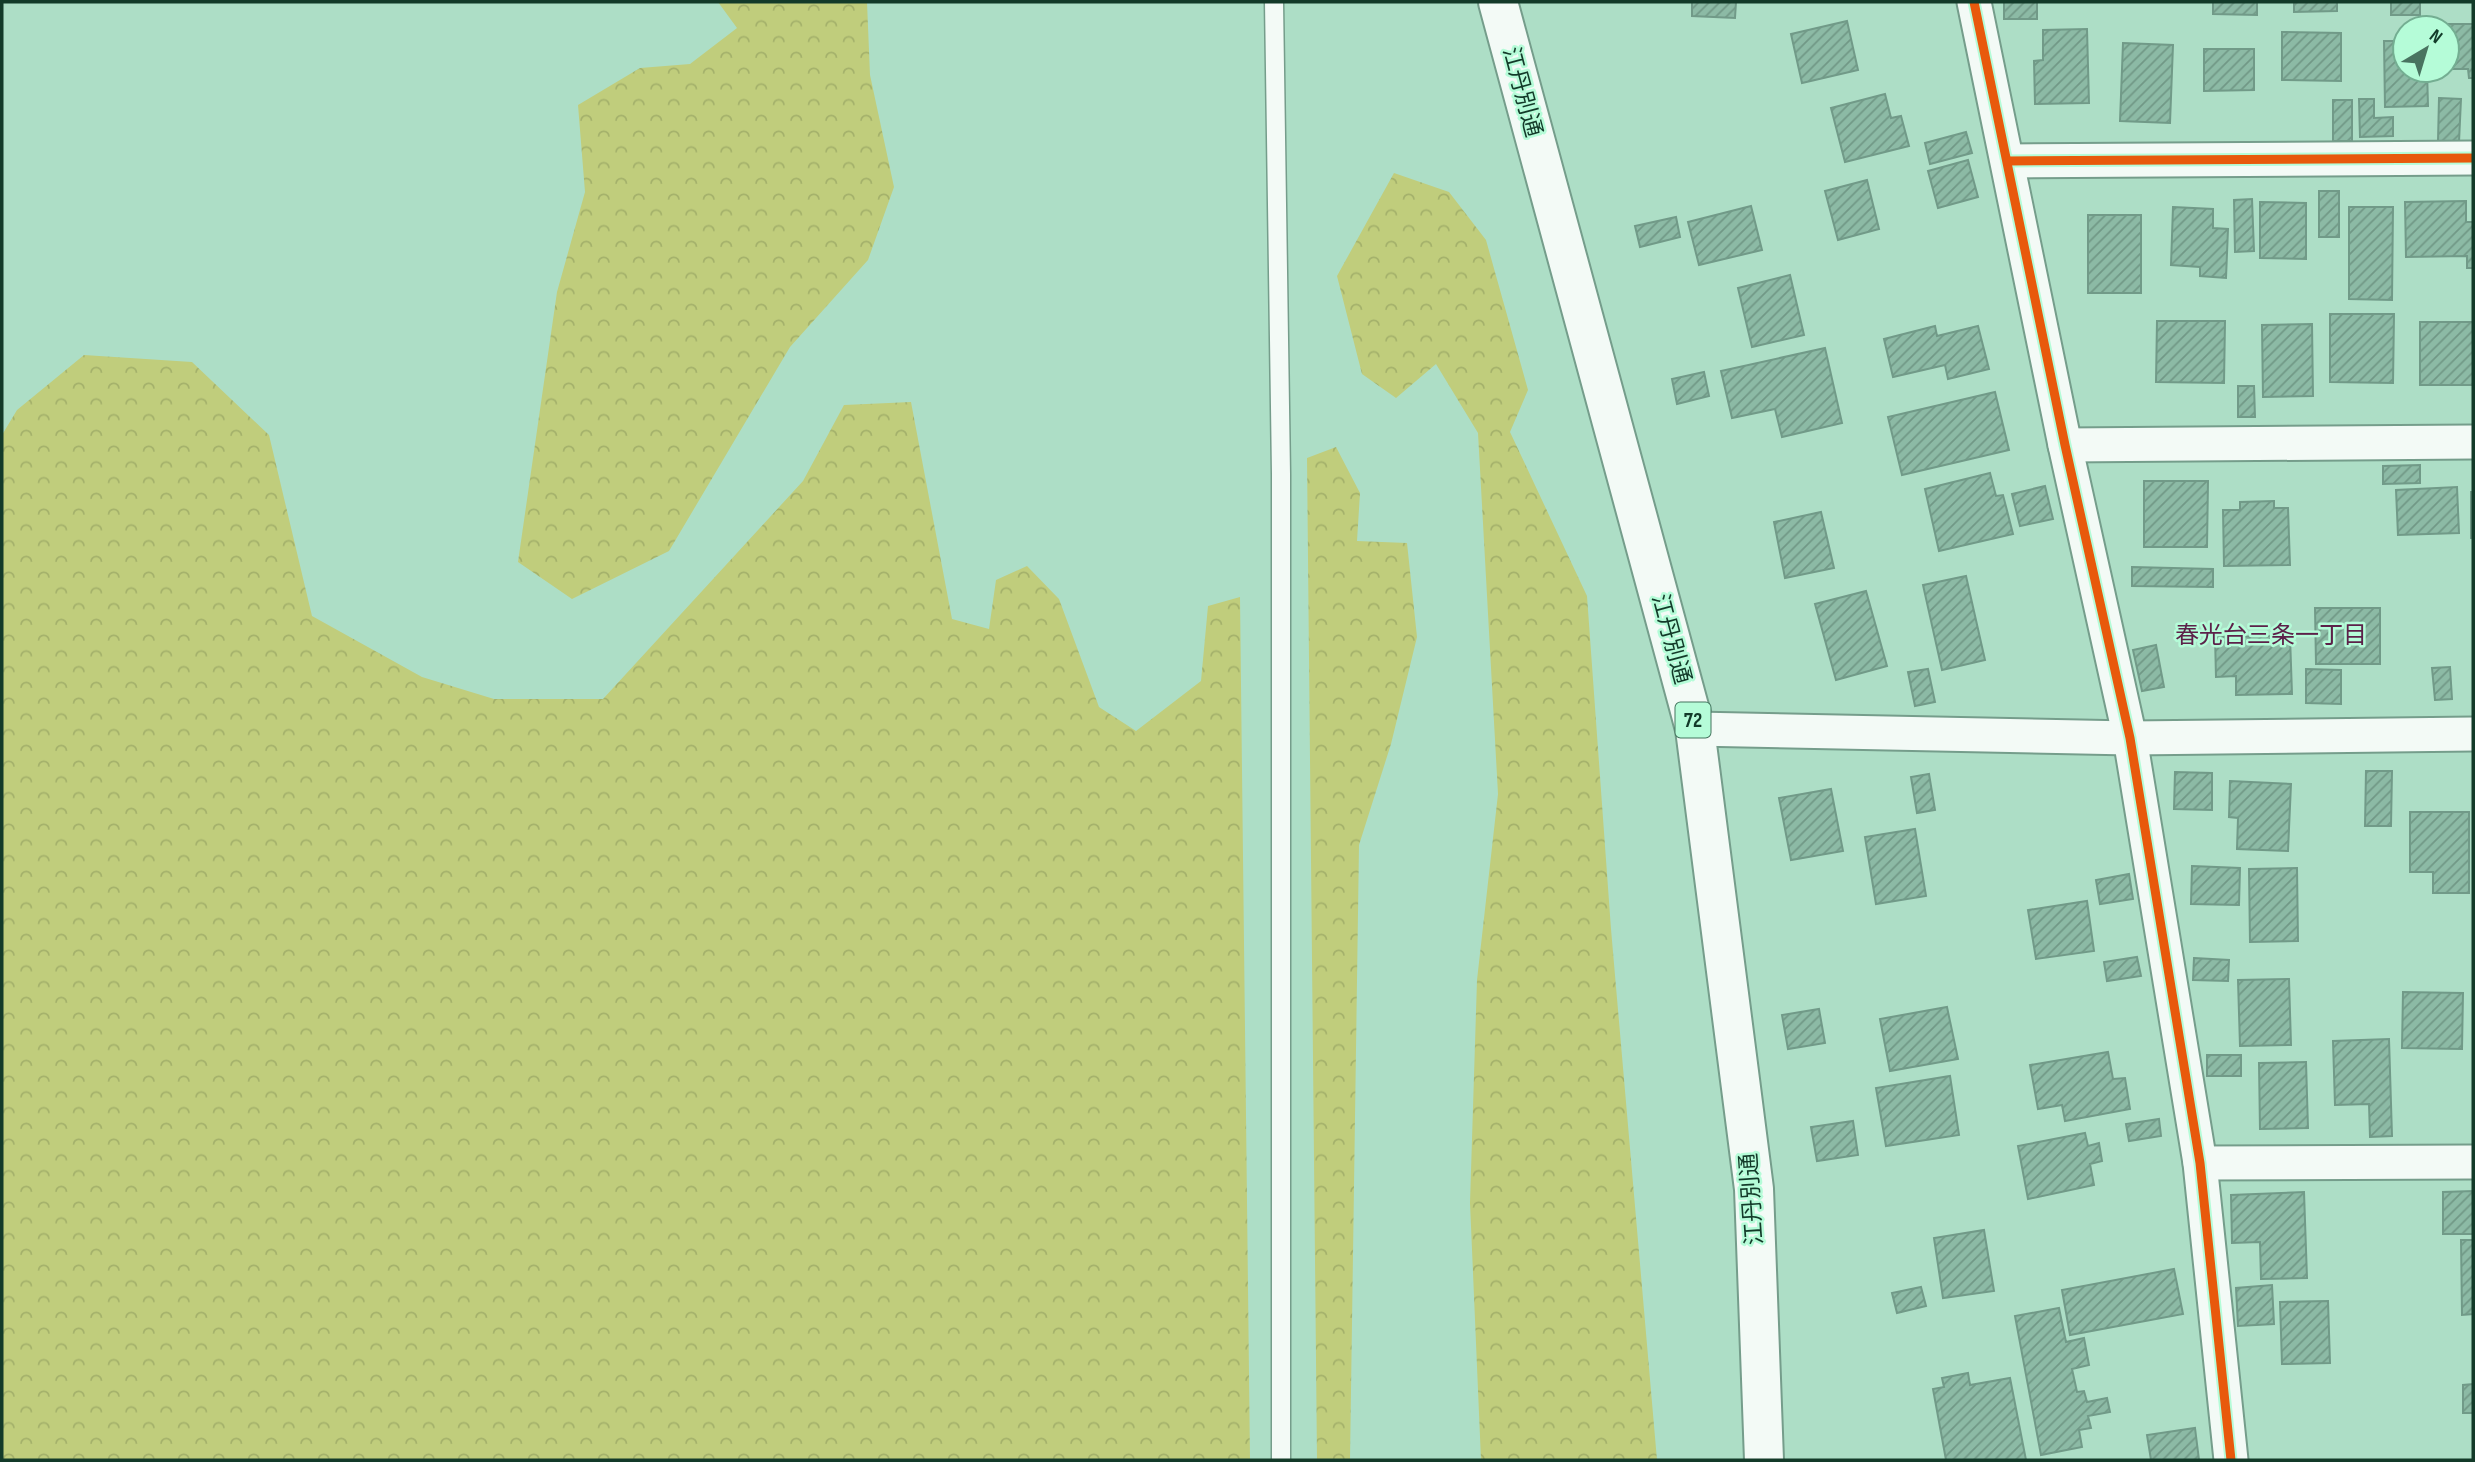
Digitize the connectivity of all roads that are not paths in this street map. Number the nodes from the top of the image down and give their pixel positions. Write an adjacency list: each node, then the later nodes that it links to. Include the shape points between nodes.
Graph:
1 (1274, 2): 13 (lane, via 1281,474)
2 (1498, 2): 8 (main road, 江丹別通 / 72)
3 (1974, 2): 5 (street)
4 (2473, 158): 5 (street)
5 (2008, 160): 7 (street)
6 (2473, 442): 7 (street)
7 (2065, 445): 10 (street)
8 (1695, 729): 10 (street); 14 (main road, 江丹別通 / 72, via 1754,1189)
9 (2473, 734): 10 (street)
10 (2130, 738): 12 (street)
11 (2473, 1162): 12 (street)
12 (2200, 1163): 15 (street)
13 (1281, 1460)
14 (1764, 1460)
15 (2231, 1460)

